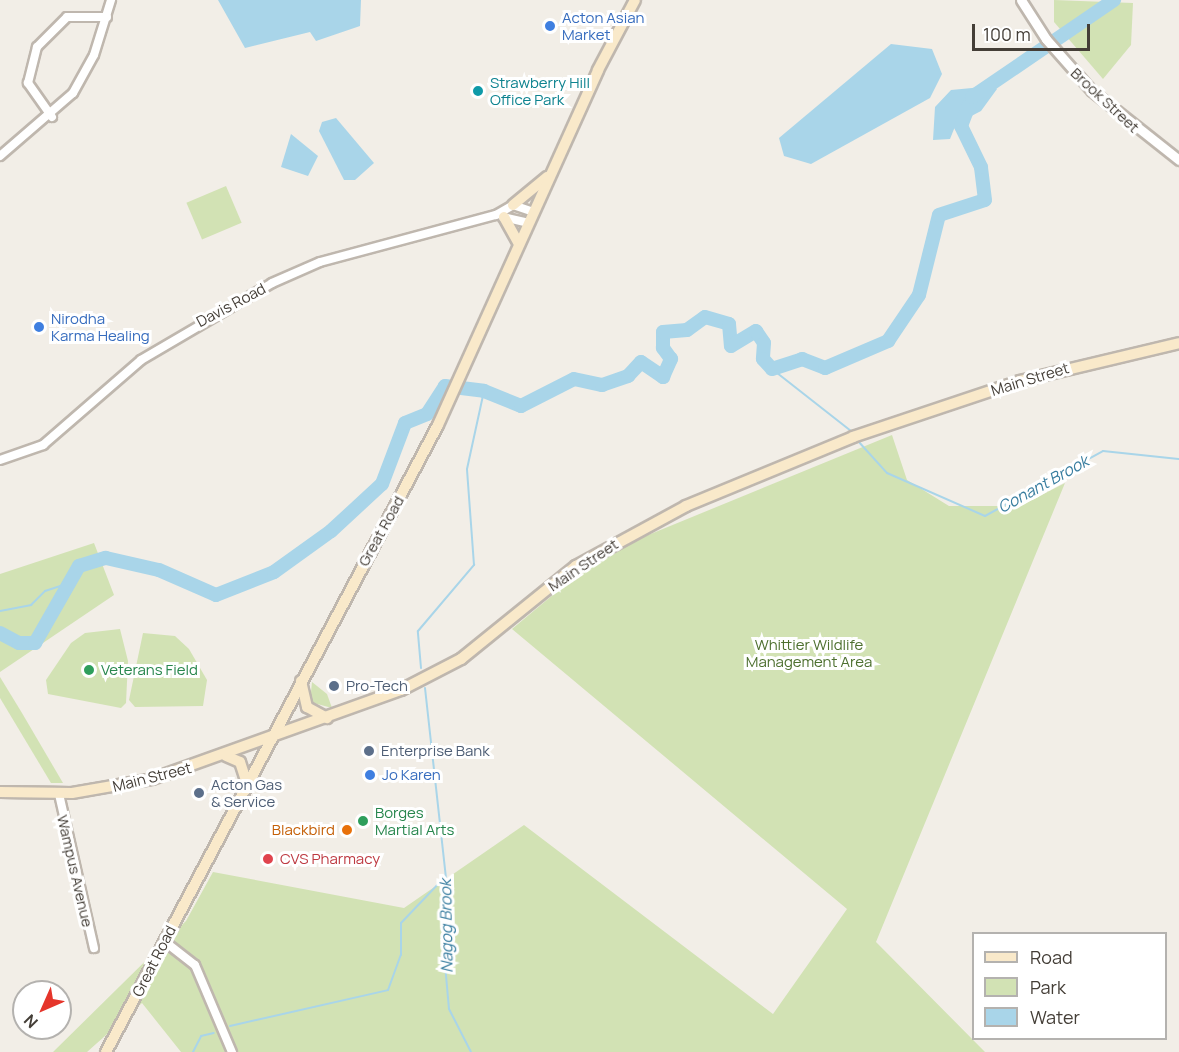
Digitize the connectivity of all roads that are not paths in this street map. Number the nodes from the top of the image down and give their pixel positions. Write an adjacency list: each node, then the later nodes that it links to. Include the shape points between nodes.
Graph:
1 (111, 0): 4 (street)
2 (635, 0): 8 (main road, Great Road)
3 (1021, 0): 7 (street, Brook Street, via 1056,52 1132,128)
4 (106, 18): 5 (street, via 85,77); 5 (street, via 67,17 37,47 28,83)
5 (52, 117): 6 (street)
6 (0, 156)
7 (1179, 160)
8 (550, 174): 9 (main road); 11 (main road, Great Road)
9 (513, 205): 10 (street, Davis Road); 11 (street)
10 (500, 216): 11 (street, Davis Road); 12 (main road); 14 (street, Davis Road, via 320,262 272,283 182,332 133,366 54,438)
11 (531, 217): 12 (main road, Great Road)
12 (519, 244): 15 (main road, Great Road, via 460,381)
13 (1179, 343): 16 (main road, Main Street, via 1020,381 853,437 686,506 576,566 447,668)
14 (0, 460)
15 (301, 680): 16 (main road, via 307,707); 17 (main road, Great Road)
16 (327, 718): 17 (main road, Main Street)
17 (268, 741): 18 (main road, Main Street); 19 (main road, Great Road)
18 (226, 756): 19 (main road, via 240,762); 21 (main road, Main Street, via 130,784)
19 (246, 780): 22 (main road, Great Road)
20 (0, 792): 21 (main road, Main Street)
21 (60, 794): 23 (street, Wampus Avenue)
22 (164, 941): 24 (main road, Great Road); 25 (street, via 195,965)
23 (94, 948)
24 (106, 1052)
25 (232, 1052)

